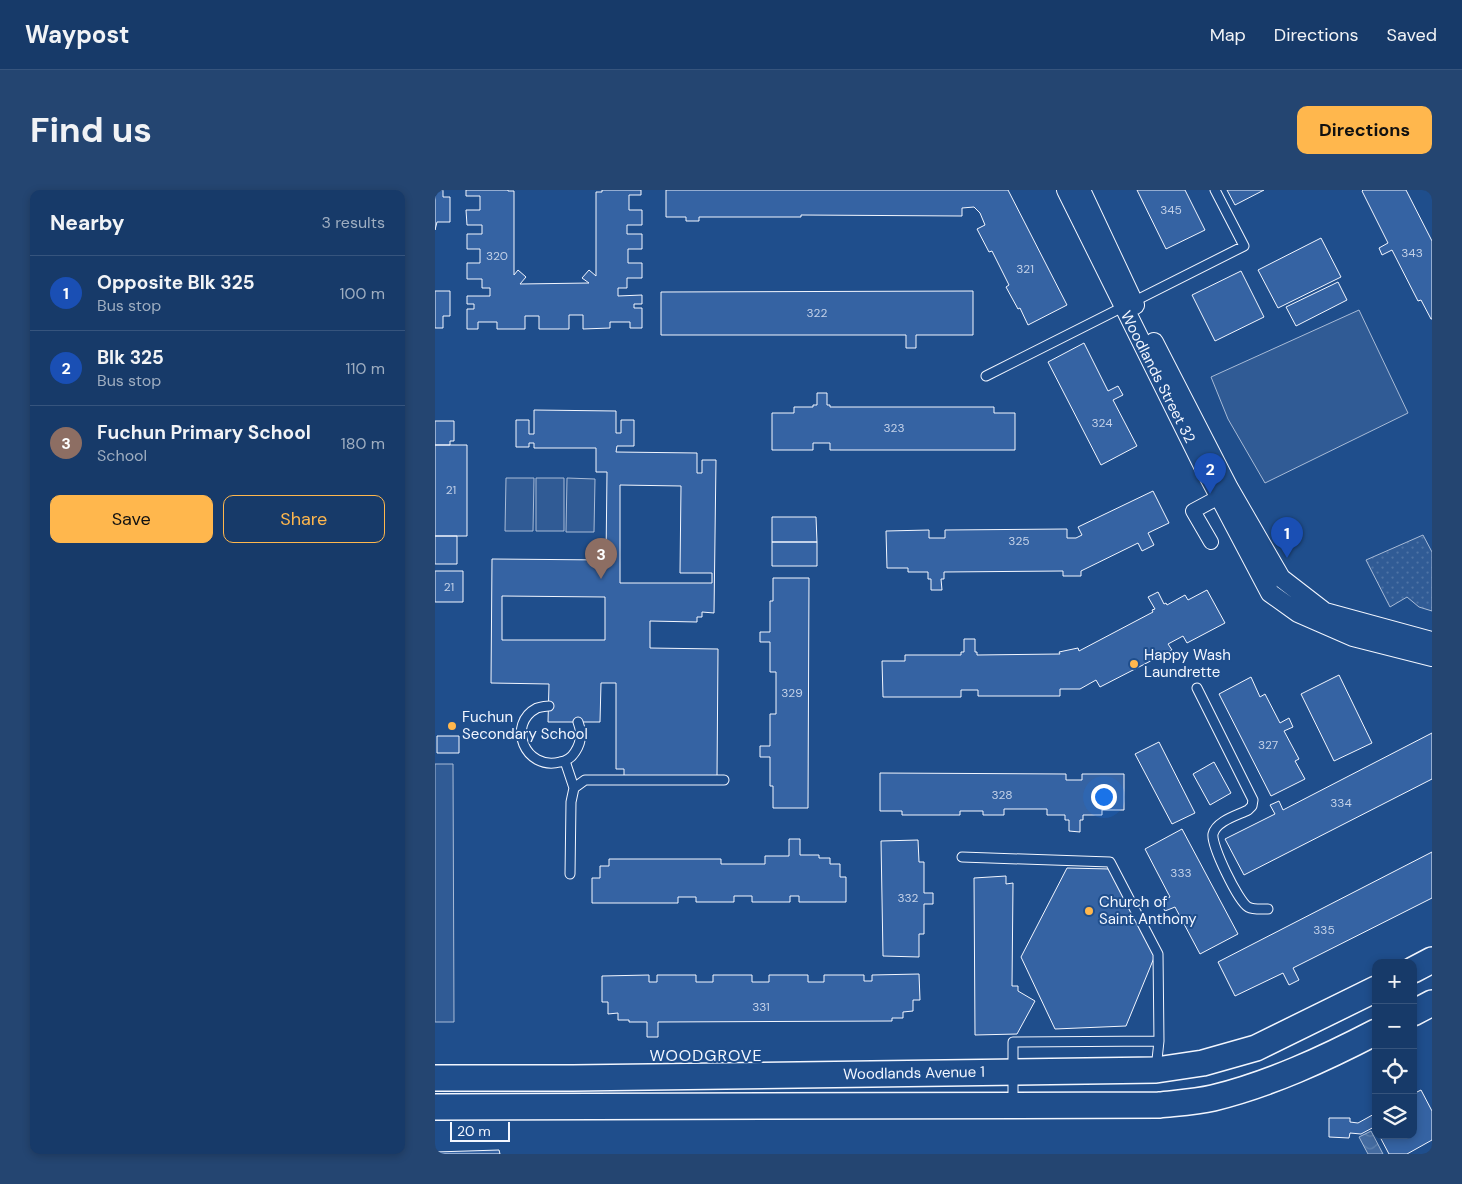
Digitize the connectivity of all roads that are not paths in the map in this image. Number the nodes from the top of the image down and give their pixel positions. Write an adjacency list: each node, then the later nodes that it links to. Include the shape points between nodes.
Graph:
1 (1066, 190): 4 (street, Woodlands Street 32)
2 (1081, 190): 4 (street, Woodlands Street 32)
3 (1215, 190): 4 (lane, via 1244,246)
4 (1128, 305): 5 (lane); 6 (street, Woodlands Street 32); 8 (street, Woodlands Street 32, via 1281,578)
5 (987, 376)
6 (1219, 497): 7 (street, via 1193,511); 9 (street, Woodlands Street 32, via 1270,593)
7 (1211, 542)
8 (1310, 600): 9 (lane); 10 (street, Woodlands Street 32, via 1325,612)
9 (1298, 614): 11 (street, Woodlands Street 32, via 1353,637)
10 (1432, 641)
11 (1432, 657)
12 (1197, 688): 20 (lane, via 1253,800 1248,810 1219,825 1213,833 1213,843 1239,898 1248,907)
13 (549, 706): 15 (lane, via 537,708 527,717 522,729 522,742 528,754 539,762)
14 (578, 722): 15 (lane, via 580,741 575,753)
15 (565, 761): 17 (lane)
16 (724, 780): 17 (lane, via 585,780)
17 (574, 788): 19 (lane)
18 (962, 857): 27 (lane, via 1110,862 1158,954)
19 (570, 874)
20 (1268, 909)
21 (1432, 960): 22 (main road)
22 (1417, 968)
23 (1372, 991): 28 (main road, Woodlands Avenue 1, via 1256,1048 1203,1063)
24 (1432, 1003): 25 (main road)
25 (1417, 1011)
26 (1372, 1034): 32 (main road, Woodlands Avenue 1, via 1277,1079 1211,1098 1159,1105)
27 (1159, 1041): 28 (lane); 29 (lane, via 1013,1042)
28 (1156, 1070): 29 (main road, Woodlands Avenue 1)
29 (1013, 1071): 31 (main road, Woodlands Avenue 1); 32 (lane)
30 (435, 1078): 31 (main road, Woodlands Avenue 1)
31 (572, 1092): 32 (main road, Woodlands Avenue 1); 33 (main road, Woodlands Avenue 1)
32 (1013, 1105)
33 (435, 1107)

